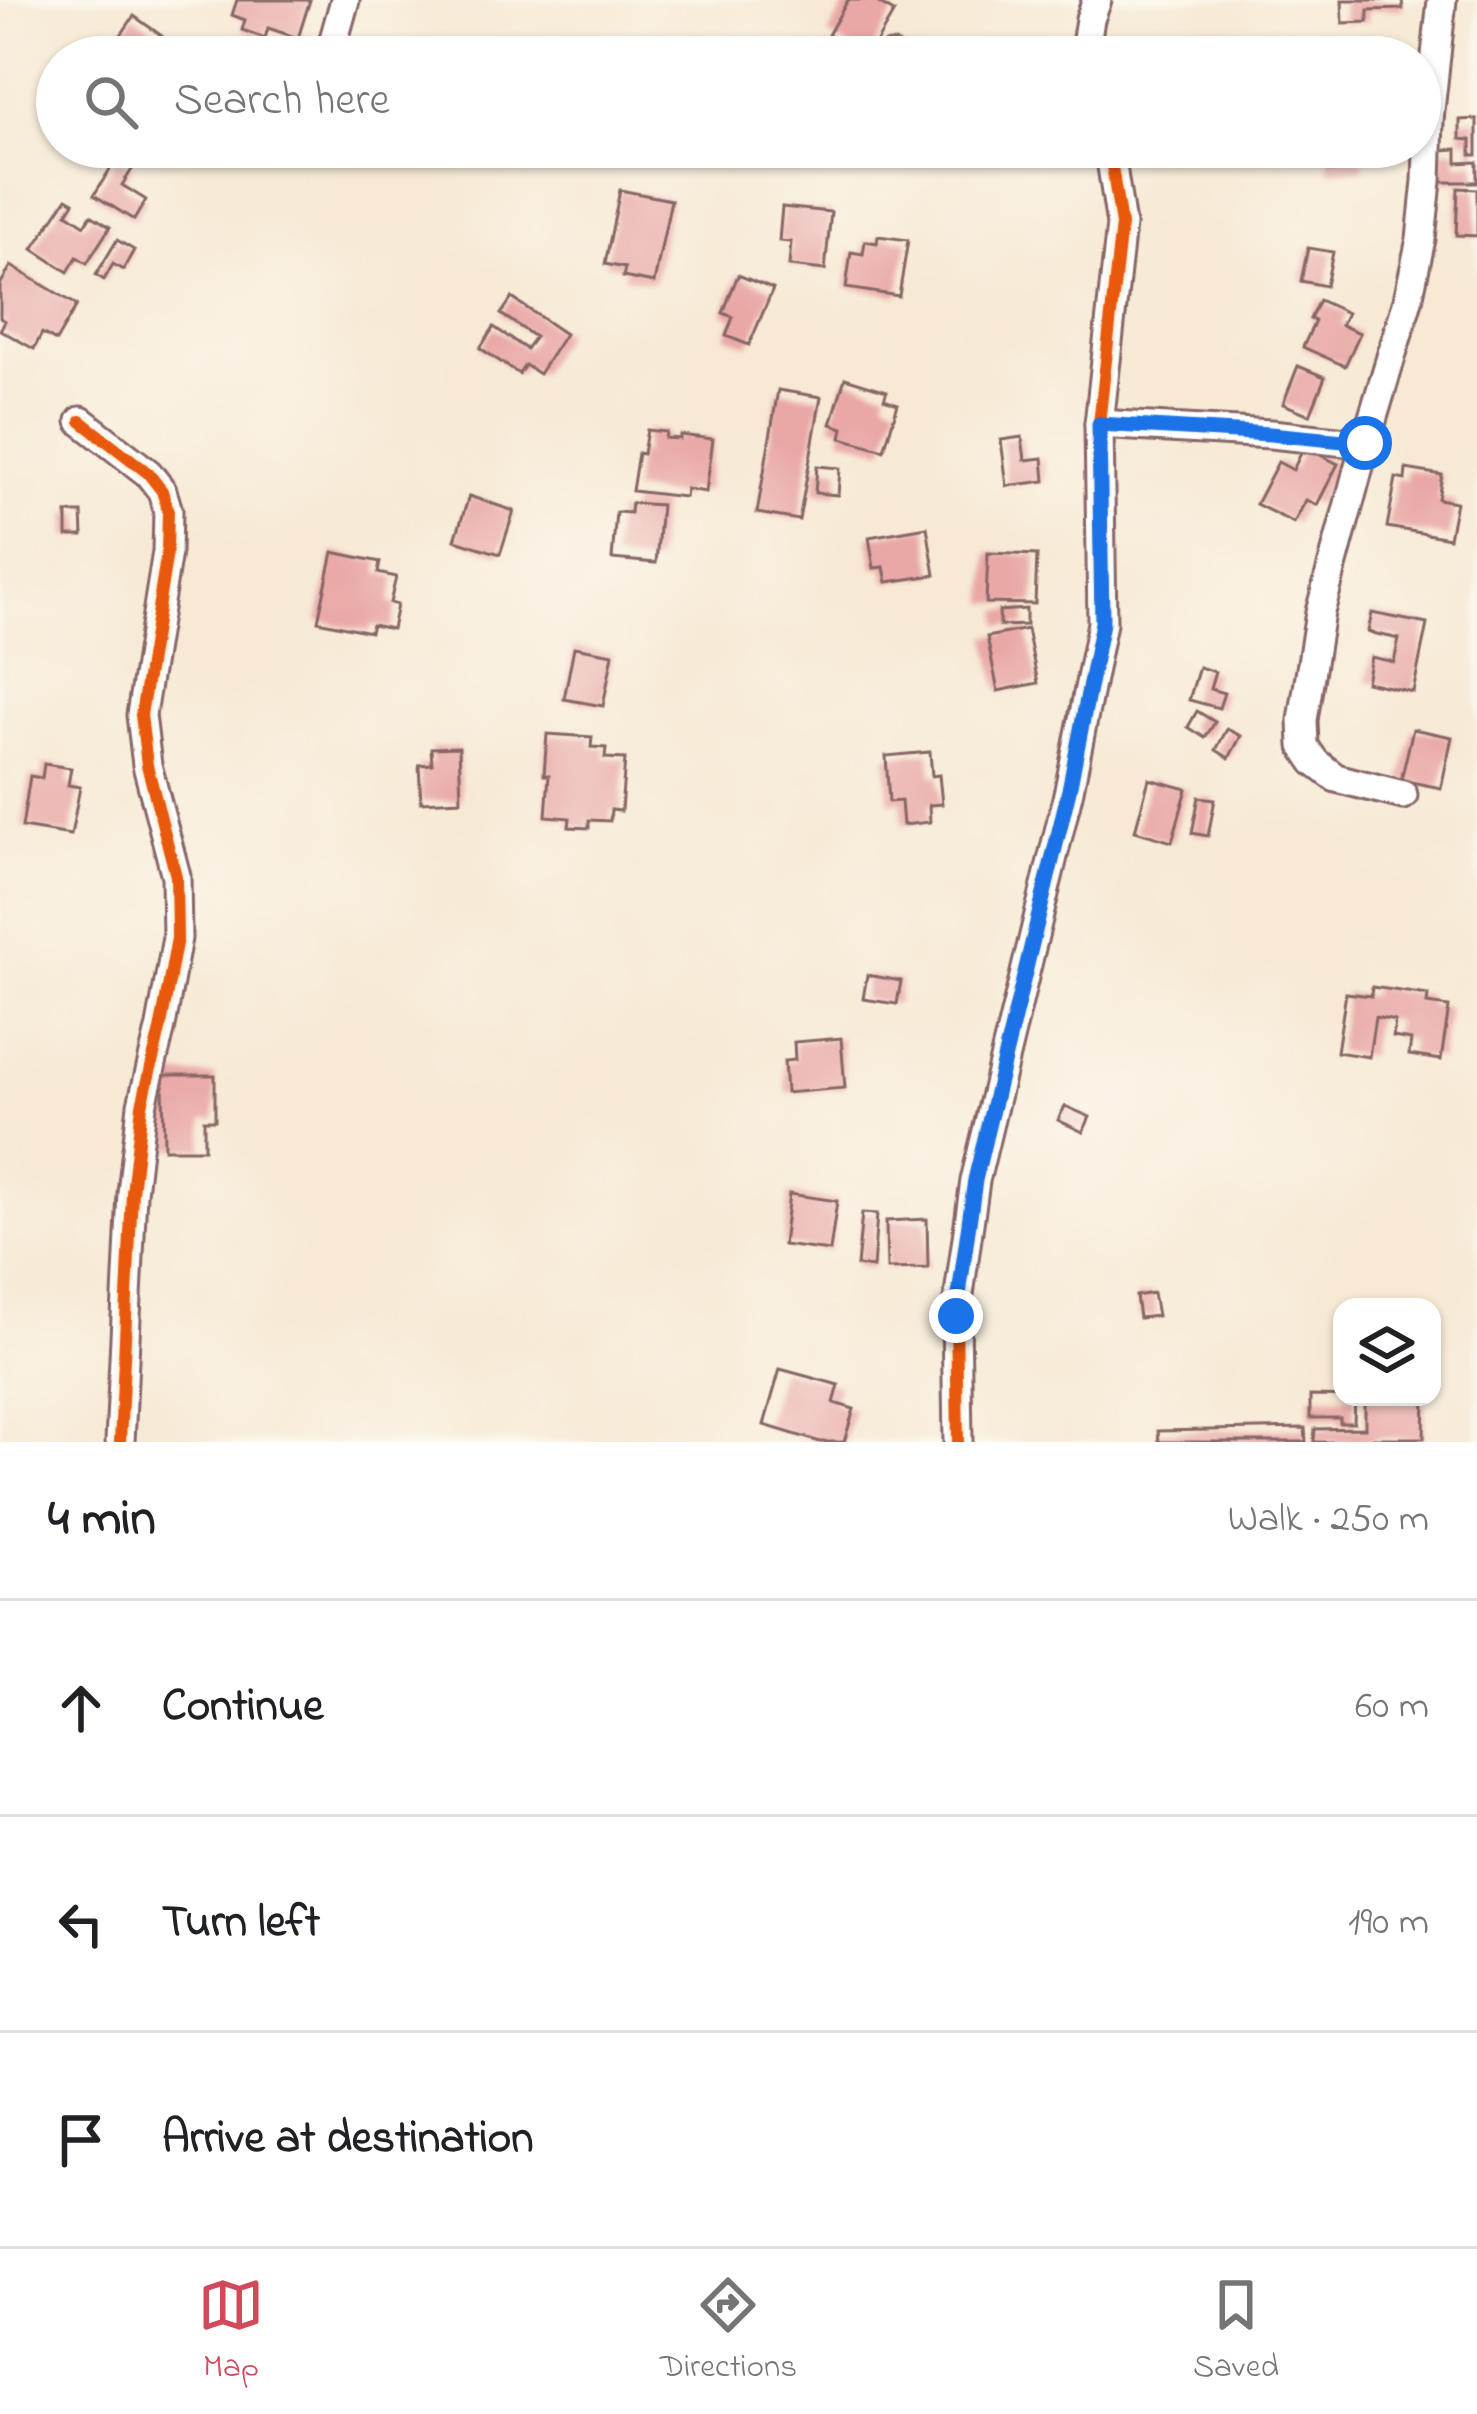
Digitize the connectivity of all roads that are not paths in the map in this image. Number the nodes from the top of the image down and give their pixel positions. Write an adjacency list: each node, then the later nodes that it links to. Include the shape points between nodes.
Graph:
1 (345, 0): 4 (street)
2 (1097, 0): 5 (street)
3 (1442, 0): 6 (street)
4 (335, 36)
5 (1087, 36)
6 (1439, 36)
7 (1112, 168): 10 (street, via 1121,225)
8 (1426, 168): 11 (street, via 1408,300)
9 (81, 422): 13 (street, via 148,473 168,511 141,715 176,875 177,938 132,1193)
10 (1099, 424): 11 (street); 14 (street, via 1102,623 975,1180 956,1316)
11 (1365, 443): 12 (street, via 1320,612 1304,746 1336,778)
12 (1403, 795)
13 (120, 1442)
14 (958, 1442)

